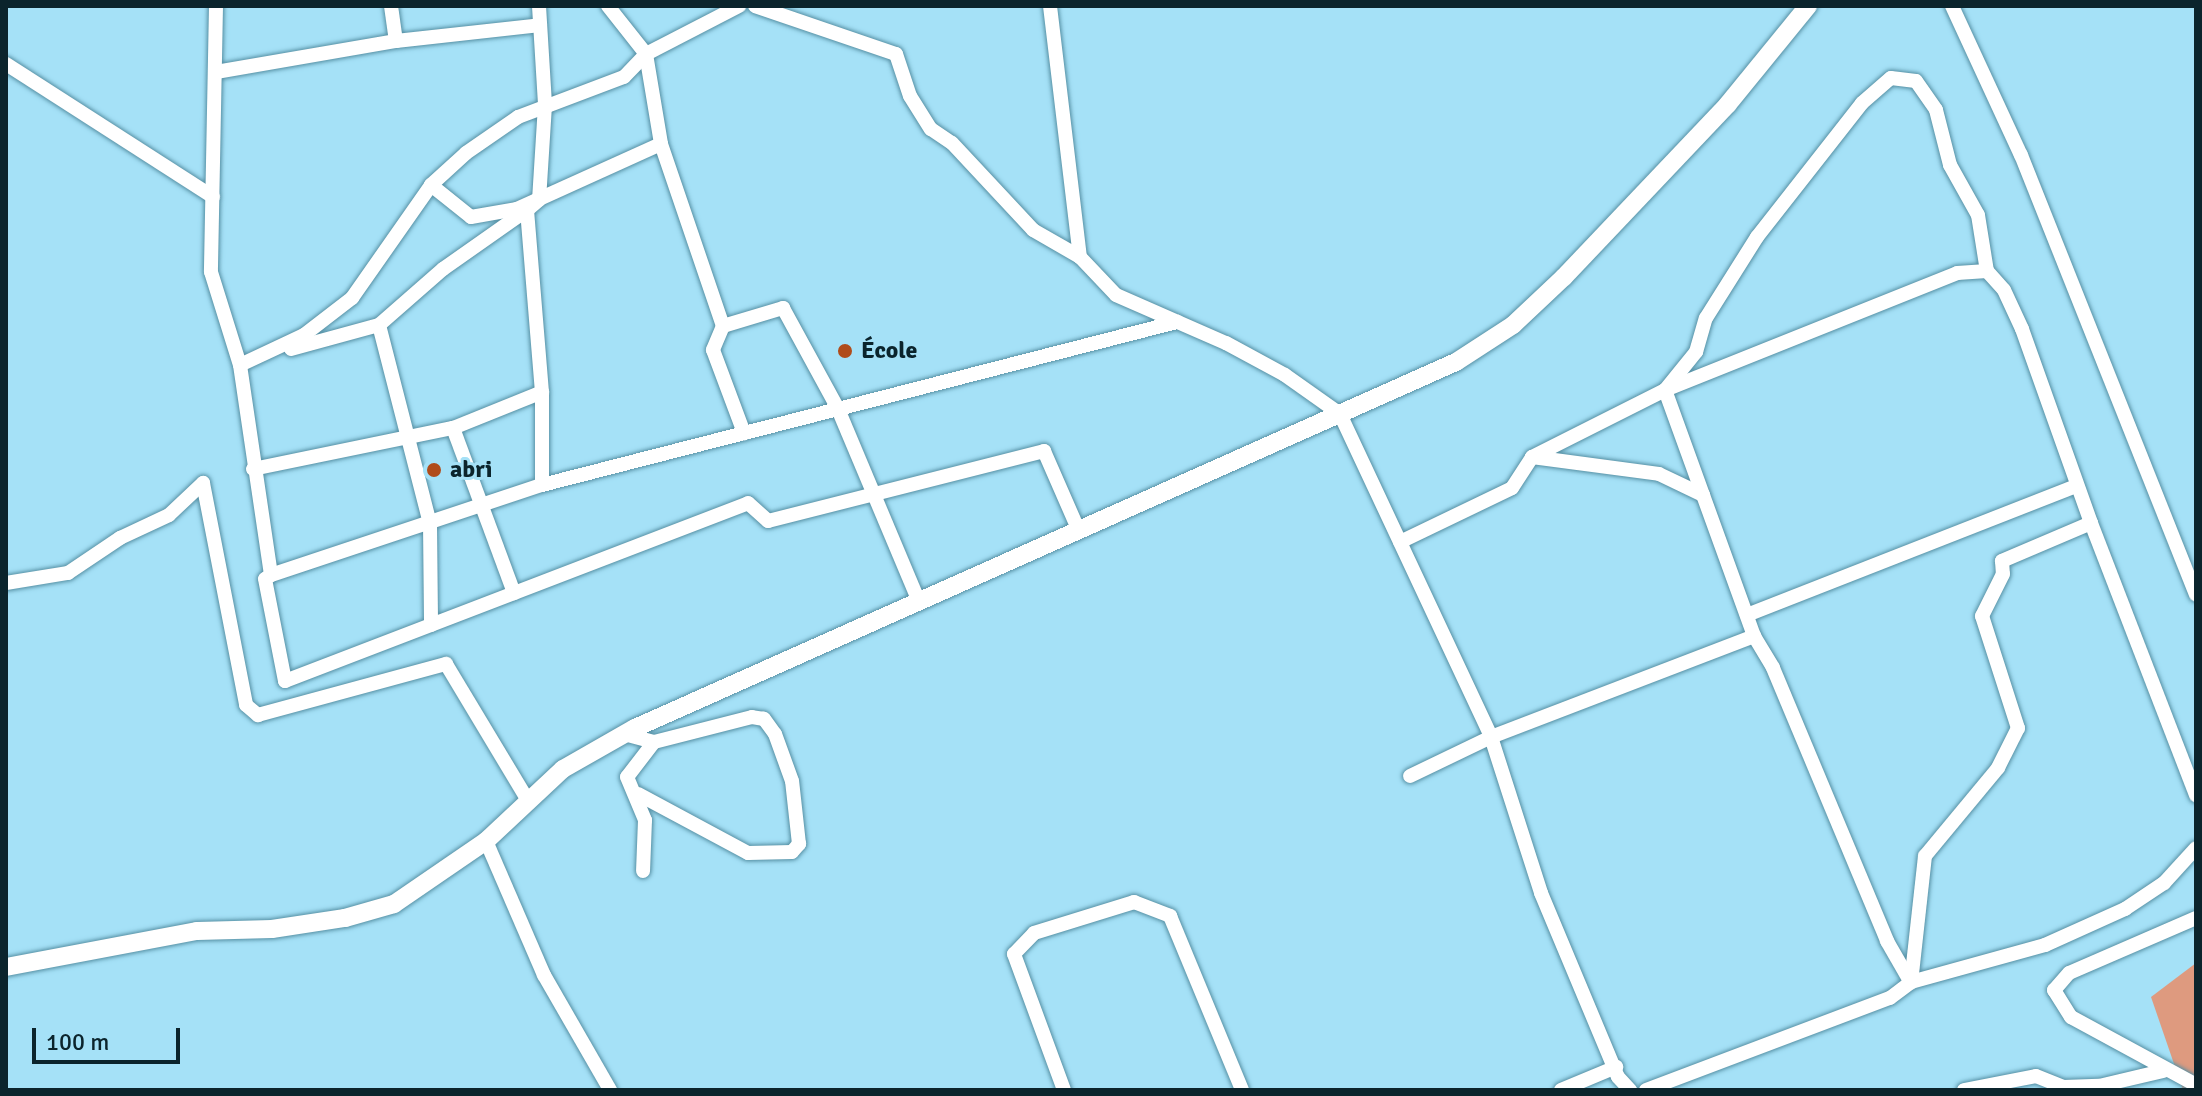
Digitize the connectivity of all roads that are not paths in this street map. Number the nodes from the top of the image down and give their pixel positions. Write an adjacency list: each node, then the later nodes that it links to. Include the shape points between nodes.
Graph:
1 (216, 6): 14 (street)
2 (391, 6): 11 (street)
3 (539, 6): 10 (street)
4 (608, 6): 12 (street)
5 (739, 6): 12 (street)
6 (755, 6): 20 (street, via 896,54 910,96 931,129 952,143 1033,230)
7 (1050, 6): 20 (street)
8 (1808, 6): 29 (main road, via 1728,104 1513,325 1451,364)
9 (1952, 6): 47 (street, via 2021,155)
10 (540, 25): 11 (street); 15 (street)
11 (396, 41): 14 (street)
12 (646, 54): 15 (street, via 624,77); 16 (street)
13 (6, 64): 18 (street)
14 (216, 72): 18 (street)
15 (545, 105): 17 (street, via 466,153); 19 (street)
16 (661, 144): 19 (street); 24 (street)
17 (431, 185): 19 (street, via 471,217); 25 (street, via 352,298 304,335)
18 (213, 197): 25 (street, via 211,272)
19 (533, 205): 23 (street, via 443,269); 27 (street)
20 (1080, 257): 22 (street, via 1116,295)
21 (1987, 271): 26 (street, via 1957,273); 26 (street, via 1978,215 1950,165 1936,110 1916,81 1891,78 1862,103 1757,237 1706,318 1696,352); 36 (street, via 2004,290 2022,329)
22 (1177, 322): 28 (street); 29 (street, via 1285,375)
23 (379, 325): 25 (street); 31 (street)
24 (723, 326): 28 (street, via 783,308); 32 (street, via 713,350)
25 (240, 365): 34 (street)
26 (1665, 390): 33 (street); 38 (street)
27 (542, 392): 30 (street); 35 (street)
28 (838, 409): 32 (street); 37 (street)
29 (1340, 414): 42 (main road); 43 (street)
30 (453, 428): 31 (street); 39 (street)
31 (408, 433): 34 (street); 41 (street)
32 (744, 433): 35 (street)
33 (1532, 457): 38 (street, via 1659,474); 43 (street, via 1512,488)
34 (253, 469): 44 (street)
35 (542, 485): 39 (street)
36 (2077, 486): 40 (street); 49 (street)
37 (873, 494): 42 (street, via 1044,451); 46 (street, via 768,521 748,503); 48 (street)
38 (1703, 495): 49 (street)
39 (484, 506): 41 (street); 46 (street)
40 (2091, 523): 57 (street); 64 (street, via 2002,561 2003,574 1982,616 2018,728 1998,768 1925,856)
41 (430, 524): 44 (street); 50 (street)
42 (1079, 531): 48 (main road)
43 (1400, 542): 53 (street)
44 (271, 575): 50 (street, via 265,579 285,681)
45 (6, 583): 58 (street, via 68,573 120,538 169,515 203,483 246,705 258,715 446,664)
46 (514, 593): 50 (street)
47 (2196, 594)
48 (919, 602): 52 (main road)
49 (1747, 615): 51 (street)
50 (431, 625)
51 (1754, 636): 53 (street); 64 (street, via 1773,668 1887,941)
52 (624, 734): 54 (street); 58 (main road, via 572,763)
53 (1491, 737): 55 (street); 65 (street, via 1541,893)
54 (654, 742): 56 (street, via 627,777); 56 (street, via 752,717 764,719 792,781 799,844 792,852 748,853)
55 (1410, 776)
56 (638, 794): 61 (street, via 645,820)
57 (2196, 795)
58 (527, 799): 59 (main road)
59 (486, 841): 63 (main road, via 407,897 362,916 272,929 197,931); 68 (street, via 544,975)
60 (2196, 848): 64 (street, via 2164,883 2125,909 2045,945)
61 (643, 871)
62 (2196, 918): 66 (street, via 2069,973 2054,990 2071,1017)
63 (6, 967)
64 (1911, 982): 73 (street, via 1890,998)
65 (1616, 1067): 71 (street); 72 (street)
66 (2163, 1071): 67 (street); 74 (street, via 2099,1086 2063,1087 2036,1076)
67 (2196, 1085)
68 (610, 1090)
69 (1064, 1090): 70 (street, via 1014,954 1034,933 1134,902 1170,916)
70 (1242, 1090)
71 (1561, 1090)
72 (1630, 1090)
73 (1646, 1090)
74 (1964, 1090)

